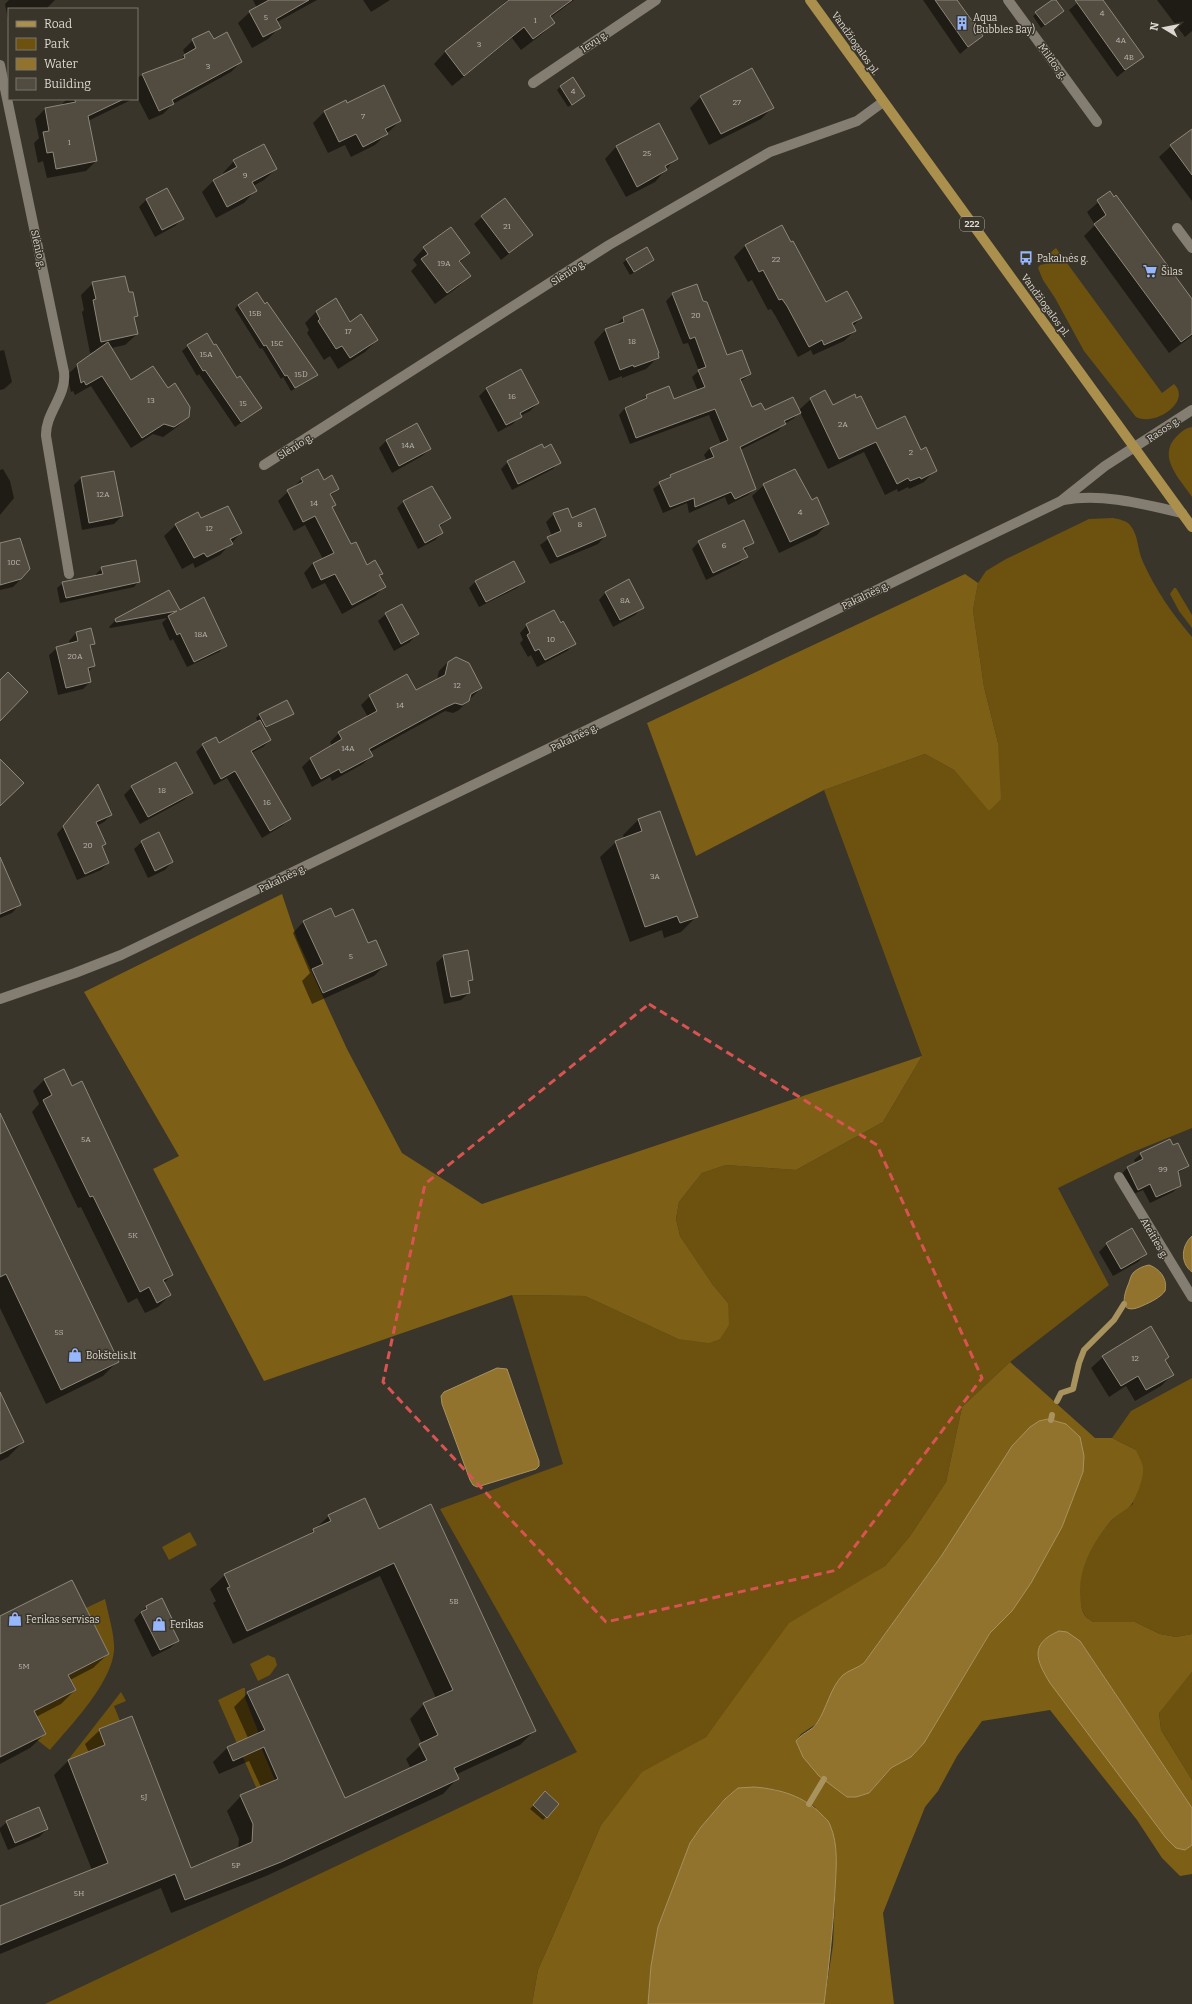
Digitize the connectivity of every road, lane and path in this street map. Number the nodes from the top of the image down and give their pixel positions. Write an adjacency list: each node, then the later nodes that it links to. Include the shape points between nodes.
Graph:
1 (656, 0): 5 (street, Ievų g.)
2 (810, 0): 6 (main road, Vandžiogalos pl. / 222)
3 (1008, 0): 7 (street, Mildos g.)
4 (0, 65): 16 (street, Slėnio g., via 65,381 45,430)
5 (533, 83)
6 (883, 102): 11 (main road, Vandžiogalos pl. / 222); 12 (street, Slėnio g., via 857,121 770,152 609,245)
7 (1097, 122)
8 (1177, 228): 9 (street)
9 (1192, 248)
10 (1192, 410): 11 (street, Rasos g.)
11 (1134, 449): 13 (street, Pakalnės g., via 1105,466); 14 (main road, Vandžiogalos pl. / 222)
12 (264, 465)
13 (1061, 501): 14 (street, via 1082,497 1111,499); 17 (street, Pakalnės g., via 121,955 75,974)
14 (1182, 513): 15 (main road, Vandžiogalos pl. / 222)
15 (1192, 527)
16 (70, 574)
17 (0, 999)
18 (1119, 1177): 19 (street, Ateities g.)
19 (1192, 1297)

